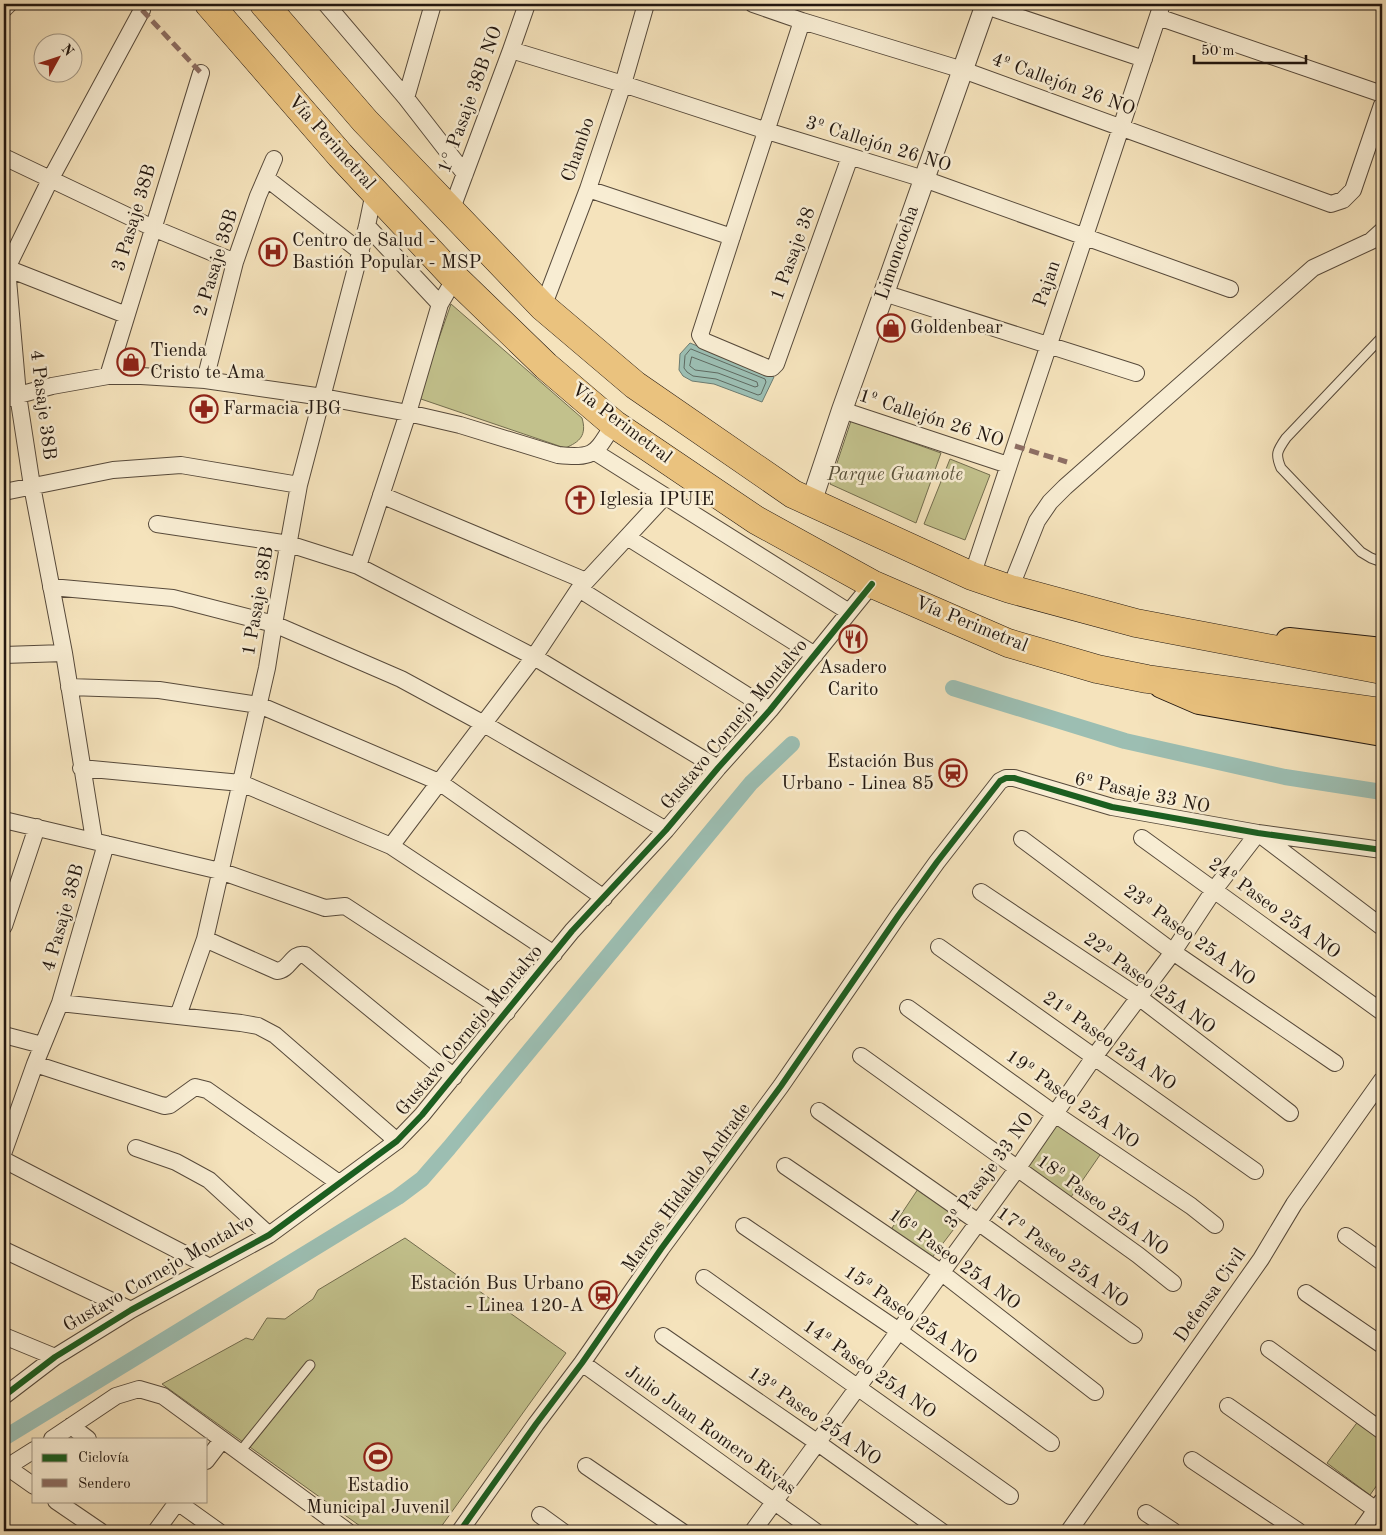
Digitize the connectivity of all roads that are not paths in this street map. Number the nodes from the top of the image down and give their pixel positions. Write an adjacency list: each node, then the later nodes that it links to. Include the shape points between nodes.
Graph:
1 (9, 4): 11 (street)
2 (143, 4): 30 (street)
3 (209, 4): 32 (highway, Vía Perimetral)
4 (264, 4): 33 (highway, via 364,121)
5 (434, 4): 20 (street)
6 (527, 4): 14 (street, 1° Pasaje 38B NO)
7 (646, 4): 18 (street, Chambo)
8 (753, 4): 13 (street, 4º Callejón 26 NO)
9 (983, 4): 15 (street); 16 (street, Limoncocha)
10 (330, 5): 20 (street)
11 (4, 9)
12 (1160, 10): 15 (street, Pajan); 19 (street)
13 (802, 21): 16 (street, 4º Callejón 26 NO); 23 (street)
14 (511, 50): 18 (street, 3º Callejón 26 NO); 27 (street, 1° Pasaje 38B NO)
15 (1144, 59): 22 (street, Pajan)
16 (962, 70): 22 (street, 4º Callejón 26 NO); 29 (street, Limoncocha)
17 (200, 73): 35 (street, 3 Pasaje 38B)
18 (623, 84): 23 (street, 3º Callejón 26 NO); 31 (street, Chambo)
19 (1382, 94)
20 (406, 98): 27 (street)
21 (1382, 105): 22 (street, 4º Callejón 26 NO, via 1353,190 1343,200 1331,204)
22 (1121, 127): 38 (street, Pajan)
23 (767, 131): 25 (street, 3º Callejón 26 NO); 37 (street)
24 (4, 156): 30 (street)
25 (850, 157): 29 (street, 3º Callejón 26 NO); 37 (street, 1 Pasaje 38, via 772,368 704,341 700,335)
26 (274, 159): 28 (street, 2 Pasaje 38B)
27 (465, 174): 33 (street, 1° Pasaje 38B NO)
28 (266, 178): 39 (street); 40 (street, 2 Pasaje 38B)
29 (924, 179): 38 (street, 3º Callejón 26 NO); 44 (street, Limoncocha)
30 (50, 180): 35 (street); 41 (street)
31 (588, 189): 37 (street); 46 (street, Chambo)
32 (374, 192): 34 (street, 1 Pasaje 38B); 42 (highway, Vía Perimetral)
33 (451, 210): 46 (highway)
34 (367, 226): 39 (street, 1 Pasaje 38B); 45 (street)
35 (152, 228): 40 (street); 47 (street, 3 Pasaje 38B)
36 (1382, 231): 75 (street, via 1371,241 1313,268 1050,502 1037,521)
37 (732, 237)
38 (1085, 237): 43 (street, 3º Callejón 26 NO); 49 (street, Pajan)
39 (361, 252): 54 (street, 1 Pasaje 38B)
40 (235, 262): 52 (street, 2 Pasaje 38B)
41 (6, 267): 47 (street); 53 (street, 4 Pasaje 38B)
42 (455, 278): 45 (street); 57 (highway, Vía Perimetral, via 546,366)
43 (1230, 289)
44 (884, 293): 49 (street); 55 (street, Limoncocha)
45 (440, 304): 56 (street)
46 (543, 307): 65 (highway, via 635,385 793,494)
47 (126, 315): 51 (street, 3 Pasaje 38B)
48 (1382, 337): 69 (lane, via 1286,438 1277,458 1281,468 1360,552)
49 (1048, 345): 50 (street); 59 (street, Pajan)
50 (1136, 373)
51 (108, 376): 52 (street); 53 (street)
52 (205, 380): 54 (street)
53 (11, 397): 61 (street, 4 Pasaje 38B)
54 (323, 397): 56 (street); 60 (street, 1 Pasaje 38B)
55 (842, 410): 59 (street, 1º Callejón 26 NO); 65 (street, Limoncocha)
56 (408, 413): 58 (street, via 558,455 583,456); 63 (street)
57 (614, 424): 58 (street); 72 (highway, Vía Perimetral, via 756,520)
58 (595, 452): 64 (street)
59 (1008, 466): 71 (street, Pajan)
60 (300, 485): 61 (street, via 181,465 112,470); 68 (street, 1 Pasaje 38B)
61 (32, 486): 62 (street); 74 (street, 4 Pasaje 38B)
62 (4, 492)
63 (381, 495): 70 (street); 73 (street)
64 (665, 496): 67 (street); 76 (street)
65 (811, 503): 71 (highway)
66 (158, 524): 68 (street)
67 (627, 537): 73 (street); 82 (street)
68 (289, 544): 70 (street); 77 (street, 1 Pasaje 38B)
69 (1382, 562)
70 (358, 566): 83 (street)
71 (972, 576): 75 (highway)
72 (872, 584): 76 (street, Gustavo Cornejo Montalvo); 85 (highway, Vía Perimetral, via 1008,643 1097,669)
73 (582, 585): 83 (street); 88 (street)
74 (51, 587): 77 (street, via 172,598); 80 (street, 4 Pasaje 38B)
75 (1010, 589): 78 (highway)
76 (849, 612): 82 (street, Gustavo Cornejo Montalvo)
77 (274, 624): 87 (street, 1 Pasaje 38B); 90 (street, via 401,680)
78 (1136, 624): 79 (main road, via 1172,620 1289,641); 84 (highway)
79 (1382, 651)
80 (64, 653): 81 (street); 86 (street, 4 Pasaje 38B)
81 (4, 655)
82 (815, 655): 88 (street, Gustavo Cornejo Montalvo)
83 (534, 657): 90 (street); 93 (street)
84 (1382, 670)
85 (1147, 679): 89 (highway, Vía Perimetral); 91 (main road, Vía Perimetral, via 1199,701)
86 (69, 688): 87 (street, via 159,690); 92 (street, 4 Pasaje 38B)
87 (259, 705): 94 (street); 95 (street, 1 Pasaje 38B)
88 (770, 710): 93 (street, Gustavo Cornejo Montalvo)
89 (1382, 712)
90 (484, 724): 94 (street); 98 (street)
91 (1382, 733)
92 (81, 768): 95 (street); 102 (street, 4 Pasaje 38B)
93 (718, 768): 98 (street, Gustavo Cornejo Montalvo)
94 (439, 782): 103 (street); 109 (street)
95 (241, 783): 103 (street); 106 (street, 1 Pasaje 38B)
96 (4, 820): 97 (street)
97 (37, 827): 102 (street); 110 (street)
98 (666, 830): 109 (street, Gustavo Cornejo Montalvo)
99 (1258, 833): 104 (street, 6º Pasaje 33 NO); 105 (street, 6º Pasaje 33 NO, via 1112,807 1006,778 1000,781); 107 (street, 3º Pasaje 33 NO); 111 (street)
100 (1142, 838): 107 (street, 24º Paseo 25A NO)
101 (1022, 839): 114 (street, 23º Paseo 25A NO)
102 (100, 842): 106 (street); 117 (street, 4 Pasaje 38B)
103 (391, 846): 115 (street)
104 (1382, 850)
105 (937, 862): 161 (street, Marcos Hidaldo Andrade)
106 (220, 871): 112 (street, 1 Pasaje 38B); 119 (street, via 325,908 345,906)
107 (1214, 890): 114 (street, 3º Pasaje 33 NO); 120 (street, 24º Paseo 25A NO)
108 (981, 892): 116 (street, 22º Paseo 25A NO)
109 (604, 898): 115 (street, Gustavo Cornejo Montalvo)
110 (4, 926)
111 (1382, 927)
112 (205, 939): 121 (street, 1 Pasaje 38B); 128 (street, via 277,971 284,970 296,956 306,955)
113 (939, 947): 125 (street, 21º Paseo 25A NO)
114 (1173, 952): 116 (street, 3º Pasaje 33 NO); 126 (street, 23º Paseo 25A NO)
115 (554, 954): 119 (street, Gustavo Cornejo Montalvo)
116 (1140, 998): 125 (street, 3º Pasaje 33 NO); 131 (street, 22º Paseo 25A NO)
117 (60, 1003): 121 (street); 123 (street, 4 Pasaje 38B)
118 (908, 1008): 132 (street, 19º Paseo 25A NO)
119 (506, 1012): 128 (street, Gustavo Cornejo Montalvo)
120 (1382, 1012)
121 (178, 1016): 133 (street, via 258,1026 275,1035)
122 (4, 1035): 123 (street)
123 (42, 1045): 127 (street, 4 Pasaje 38B)
124 (860, 1056): 138 (street, 18º Paseo 25A NO)
125 (1094, 1057): 132 (street, 3º Pasaje 33 NO); 139 (street, 21º Paseo 25A NO)
126 (1335, 1063)
127 (34, 1064): 135 (street, 4 Pasaje 38B); 140 (street, via 164,1106 195,1087 202,1088)
128 (454, 1077): 133 (street, Gustavo Cornejo Montalvo)
129 (1382, 1080): 199 (street, Defensa Civil, via 1294,1204 1262,1259)
130 (819, 1111): 141 (street, 17º Paseo 25A NO)
131 (1290, 1113)
132 (1055, 1114): 138 (street, 3º Pasaje 33 NO); 142 (street, 19º Paseo 25A NO)
133 (397, 1141): 140 (street, Gustavo Cornejo Montalvo)
134 (136, 1148): 144 (street, via 176,1162 209,1180)
135 (4, 1152)
136 (4, 1160): 148 (street)
137 (785, 1166): 149 (street, 16º Paseo 25A NO)
138 (1017, 1169): 141 (street, 3º Pasaje 33 NO); 151 (street, 18º Paseo 25A NO)
139 (1255, 1171)
140 (339, 1184): 144 (street, Gustavo Cornejo Montalvo)
141 (978, 1222): 149 (street, 3º Pasaje 33 NO); 155 (street, 17º Paseo 25A NO)
142 (1215, 1225)
143 (744, 1226): 154 (street, 15º Paseo 25A NO)
144 (269, 1235): 148 (street, Gustavo Cornejo Montalvo)
145 (1346, 1236): 147 (street)
146 (4, 1250): 153 (street)
147 (1382, 1262)
148 (210, 1267): 153 (street, Gustavo Cornejo Montalvo)
149 (942, 1273): 154 (street, 3º Pasaje 33 NO); 164 (street, 16º Paseo 25A NO)
150 (704, 1278): 163 (street, 14º Paseo 25A NO)
151 (1173, 1283)
152 (1306, 1293): 158 (street)
153 (132, 1310): 160 (street, Gustavo Cornejo Montalvo)
154 (900, 1331): 163 (street, 3º Pasaje 33 NO); 173 (street, 15º Paseo 25A NO)
155 (1134, 1335)
156 (4, 1336): 160 (street)
157 (663, 1336): 172 (street, 13º Paseo 25A NO)
158 (1382, 1345)
159 (1269, 1349): 168 (street)
160 (54, 1357): 165 (street, Gustavo Cornejo Montalvo)
161 (582, 1363): 185 (street, Julio Juan Romero Rivas); 193 (street, Marcos Hidaldo Andrade)
162 (310, 1365): 175 (lane)
163 (858, 1388): 172 (street, 3º Pasaje 33 NO); 181 (street, 14º Paseo 25A NO)
164 (1095, 1392)
165 (4, 1396)
166 (1228, 1406): 186 (street)
167 (71, 1426): 169 (street); 170 (street); 171 (street, via 116,1396 139,1389 163,1396)
168 (1382, 1431)
169 (53, 1438)
170 (87, 1438)
171 (222, 1440): 175 (street); 176 (street)
172 (818, 1443): 185 (street, 3º Pasaje 33 NO); 198 (street, 13º Paseo 25A NO)
173 (1051, 1443)
174 (32, 1451): 179 (street)
175 (239, 1453): 192 (street)
176 (208, 1458)
177 (1192, 1460): 201 (street)
178 (586, 1466): 195 (street)
179 (5, 1468): 180 (street)
180 (32, 1485)
181 (1010, 1496)
182 (57, 1502): 189 (street)
183 (176, 1502): 190 (street)
184 (178, 1502): 191 (street)
185 (774, 1502): 196 (street, 3º Pasaje 33 NO); 197 (street, Julio Juan Romero Rivas)
186 (1380, 1508): 202 (street)
187 (1146, 1513): 200 (street)
188 (540, 1516): 194 (street)
189 (100, 1531)
190 (156, 1531)
191 (218, 1531)
192 (348, 1531)
193 (460, 1531)
194 (562, 1531)
195 (680, 1531)
196 (753, 1531)
197 (814, 1531)
198 (941, 1531)
199 (1069, 1531)
200 (1173, 1531)
201 (1298, 1531)
202 (1361, 1531)

